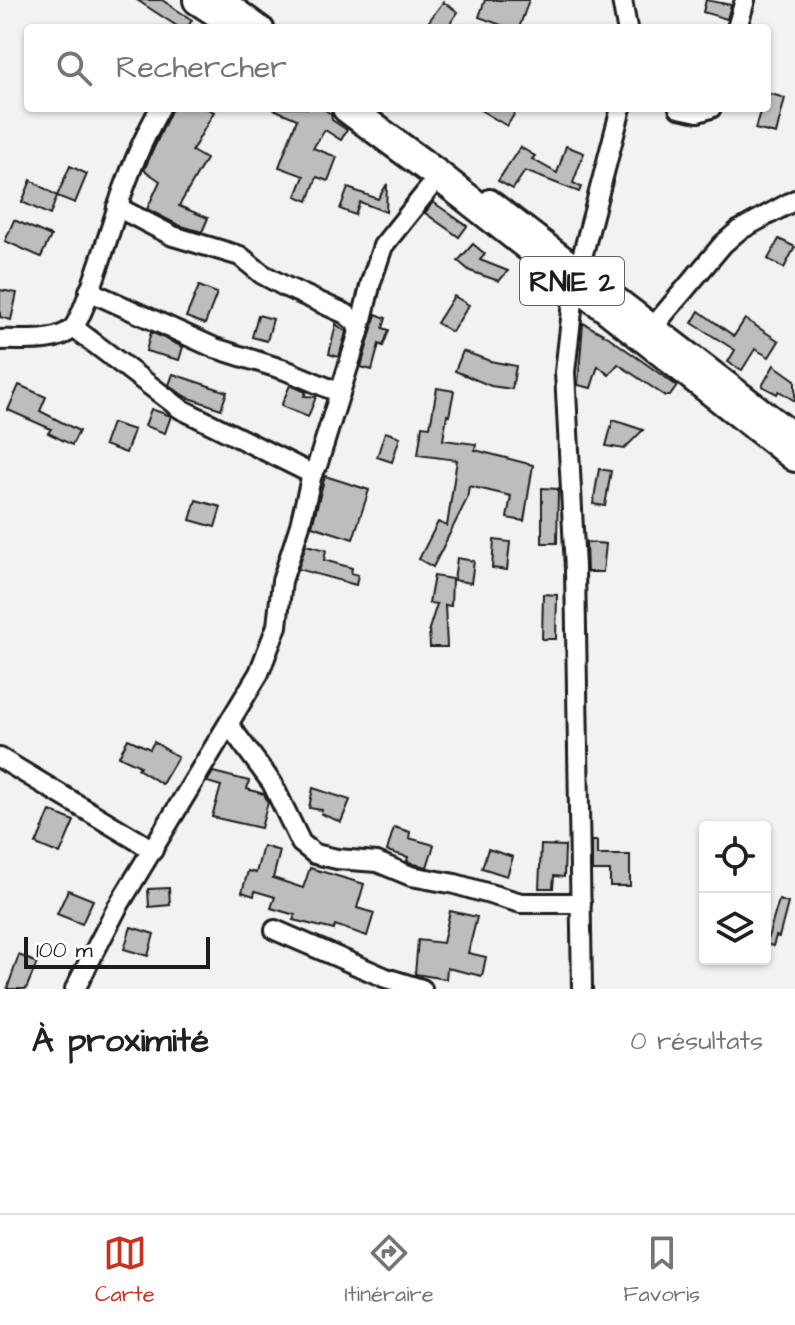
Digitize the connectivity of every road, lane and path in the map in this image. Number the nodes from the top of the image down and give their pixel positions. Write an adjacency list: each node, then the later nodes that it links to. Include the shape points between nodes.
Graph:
1 (622, 0): 3 (street)
2 (745, 0): 4 (street)
3 (626, 24)
4 (738, 24)
5 (158, 112): 11 (street)
6 (352, 112): 9 (highway, RNIE 2 / RNIE 2)
7 (375, 112): 12 (street)
8 (620, 112): 12 (street)
9 (439, 176): 12 (highway, RNIE 2 / RNIE 2); 16 (street, via 383,246)
10 (795, 200): 15 (street, via 723,244)
11 (117, 207): 13 (street); 16 (street, via 194,244 240,256 286,287 346,314)
12 (578, 276): 15 (highway, RNIE 2 / RNIE 2); 25 (street, via 565,372 575,569)
13 (89, 291): 14 (street); 18 (street, via 215,348)
14 (74, 328): 17 (street, via 44,339); 21 (street, via 181,409)
15 (649, 331): 19 (street); 20 (highway, RNIE 2 / RNIE 2)
16 (359, 332): 18 (street)
17 (0, 340)
18 (340, 393): 21 (street)
19 (795, 433)
20 (795, 457)
21 (312, 474): 22 (street, via 282,581 277,626 259,673)
22 (229, 725): 24 (street); 25 (street, via 272,783 301,843 315,854 377,862 411,876 521,903)
23 (0, 758): 24 (street)
24 (153, 850): 28 (street)
25 (581, 903): 30 (street)
26 (275, 930): 27 (street)
27 (382, 983): 29 (street)
28 (75, 989)
29 (422, 989)
30 (582, 989)

